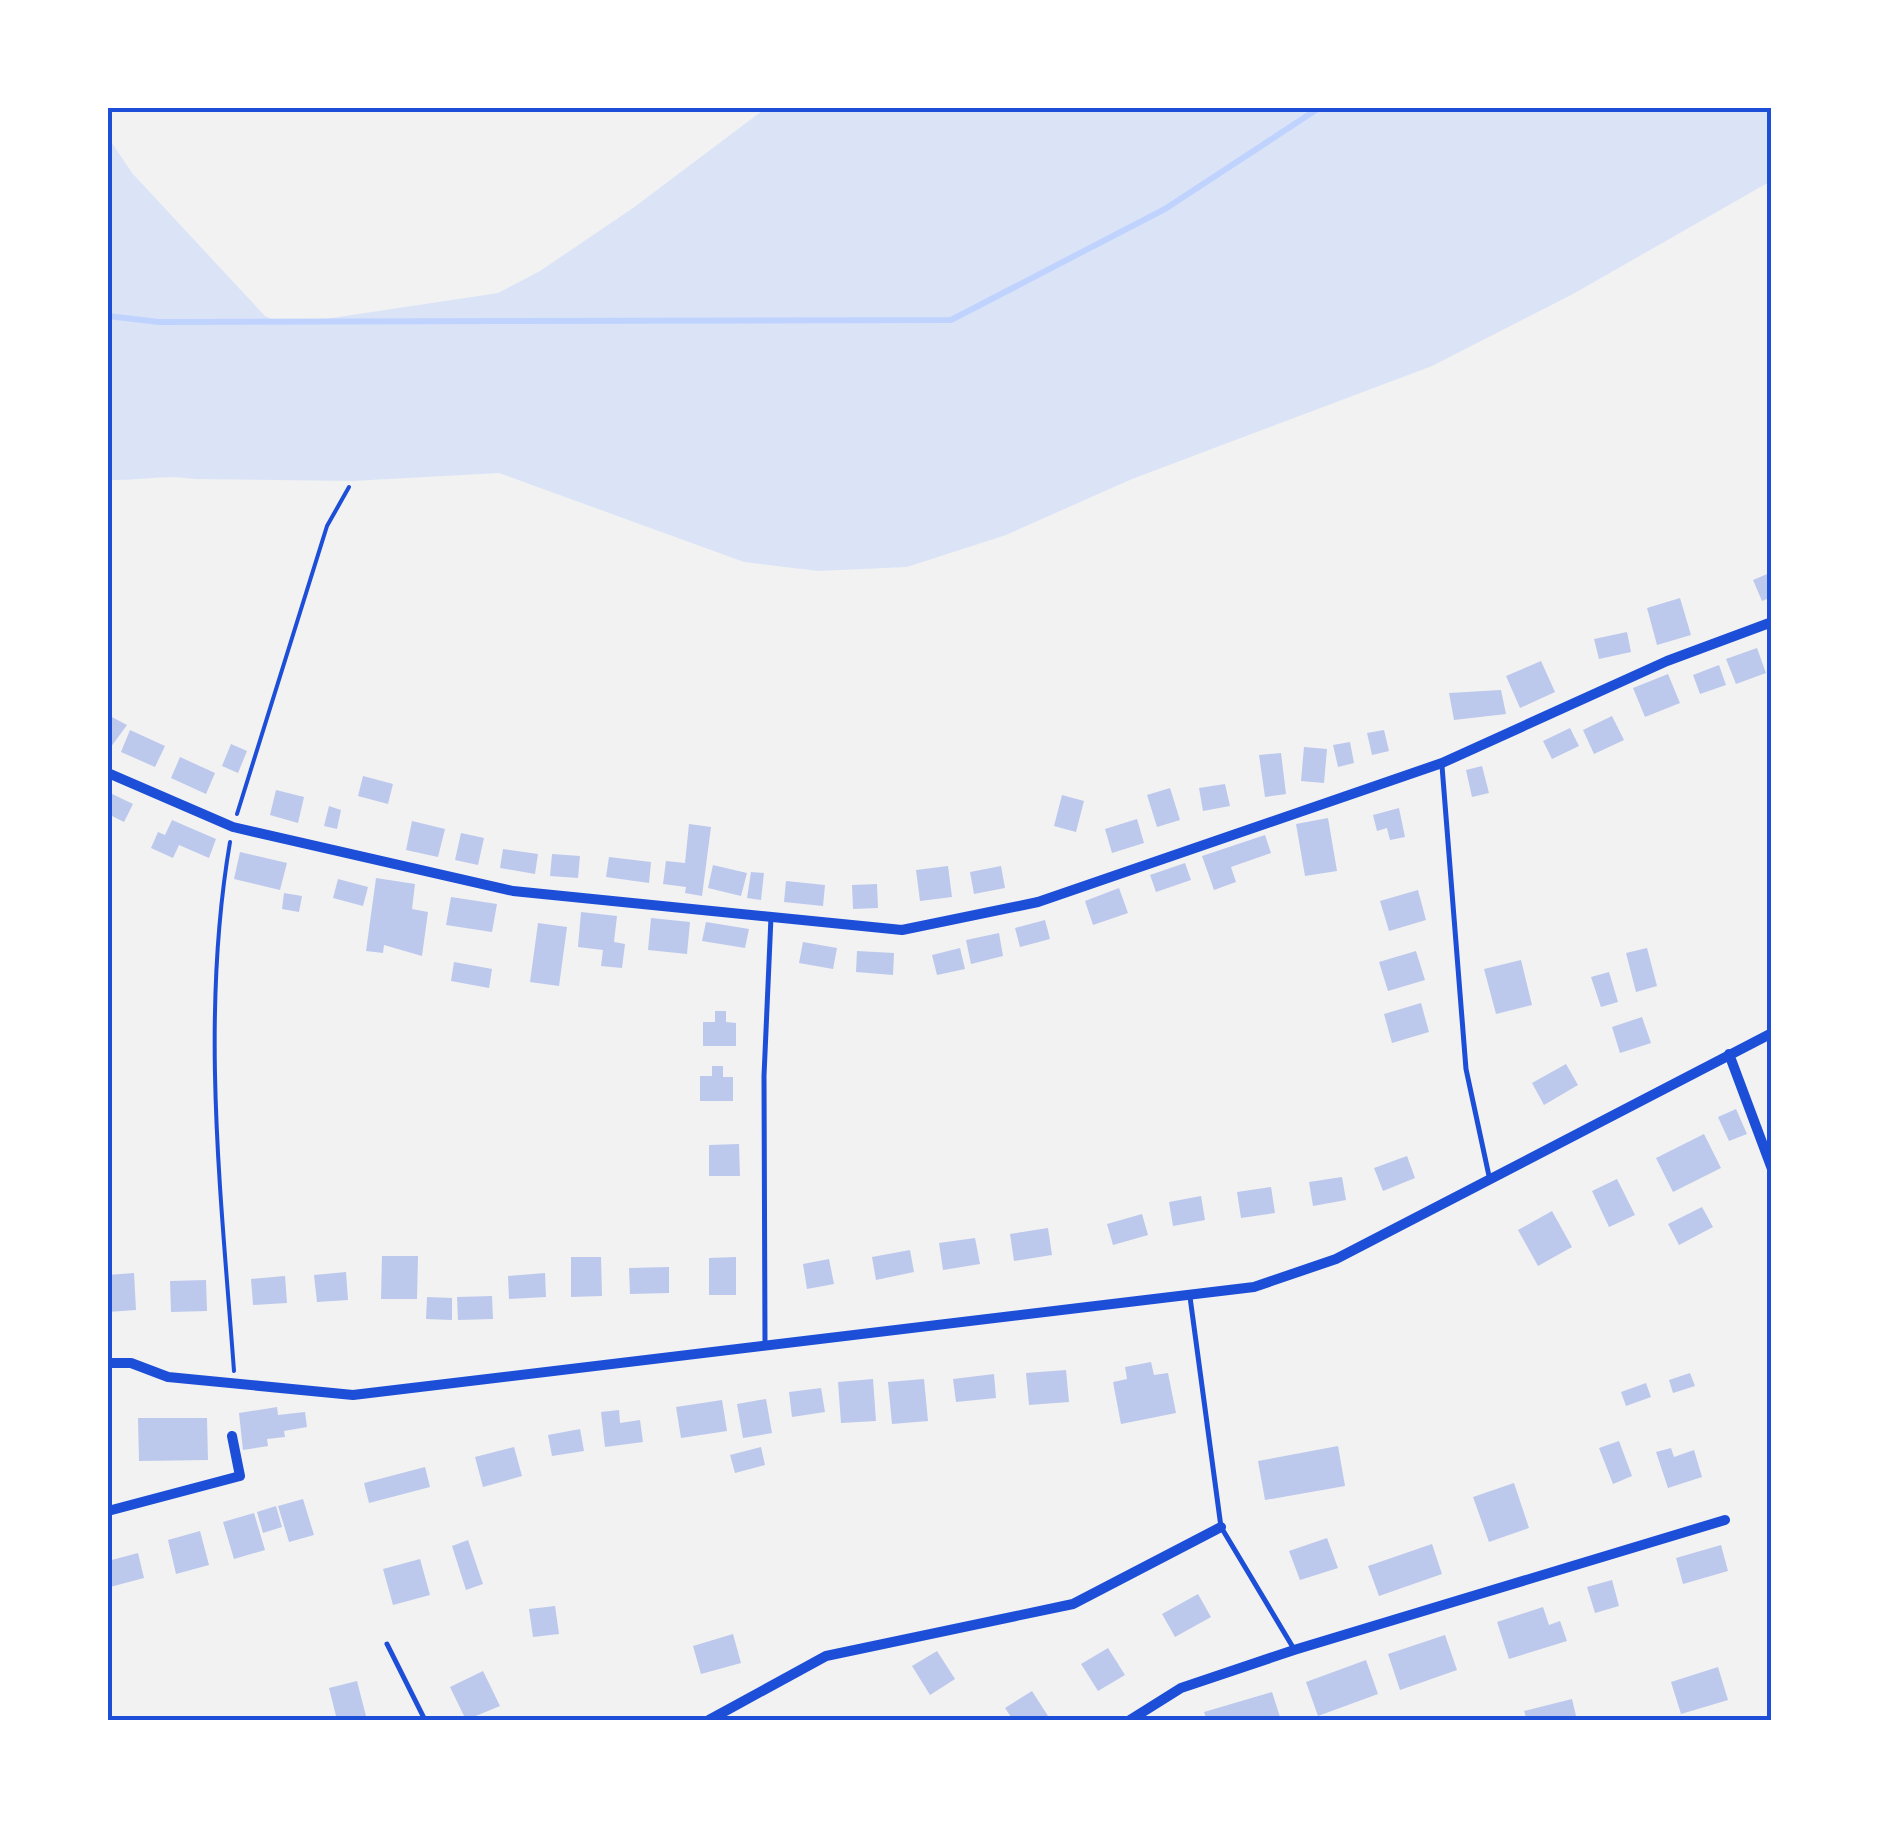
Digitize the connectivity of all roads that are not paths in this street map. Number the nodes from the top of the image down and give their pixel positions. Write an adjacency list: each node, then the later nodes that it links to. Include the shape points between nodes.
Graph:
1 (1772, 622): 2 (street, via 1667,661)
2 (1442, 763): 4 (street, via 1038,902 902,930); 8 (lane, via 1466,1070)
3 (108, 773): 4 (street, via 233,827 512,891)
4 (772, 917): 10 (lane, via 764,1076)
5 (1772, 1032): 6 (street)
6 (1729, 1054): 7 (street); 8 (street)
7 (1772, 1169)
8 (1490, 1180): 9 (street, via 1336,1259 1254,1287)
9 (1189, 1294): 10 (street); 15 (lane)
10 (765, 1344): 11 (street, via 352,1395 236,1386)
11 (108, 1363)
12 (232, 1436): 13 (street, via 240,1476)
13 (108, 1511)
14 (1726, 1520): 17 (street)
15 (1221, 1527): 17 (lane); 19 (street, via 1073,1604 826,1656)
16 (387, 1644): 18 (lane)
17 (1294, 1650): 20 (street, via 1181,1688)
18 (425, 1720)
19 (709, 1720)
20 (1130, 1720)

